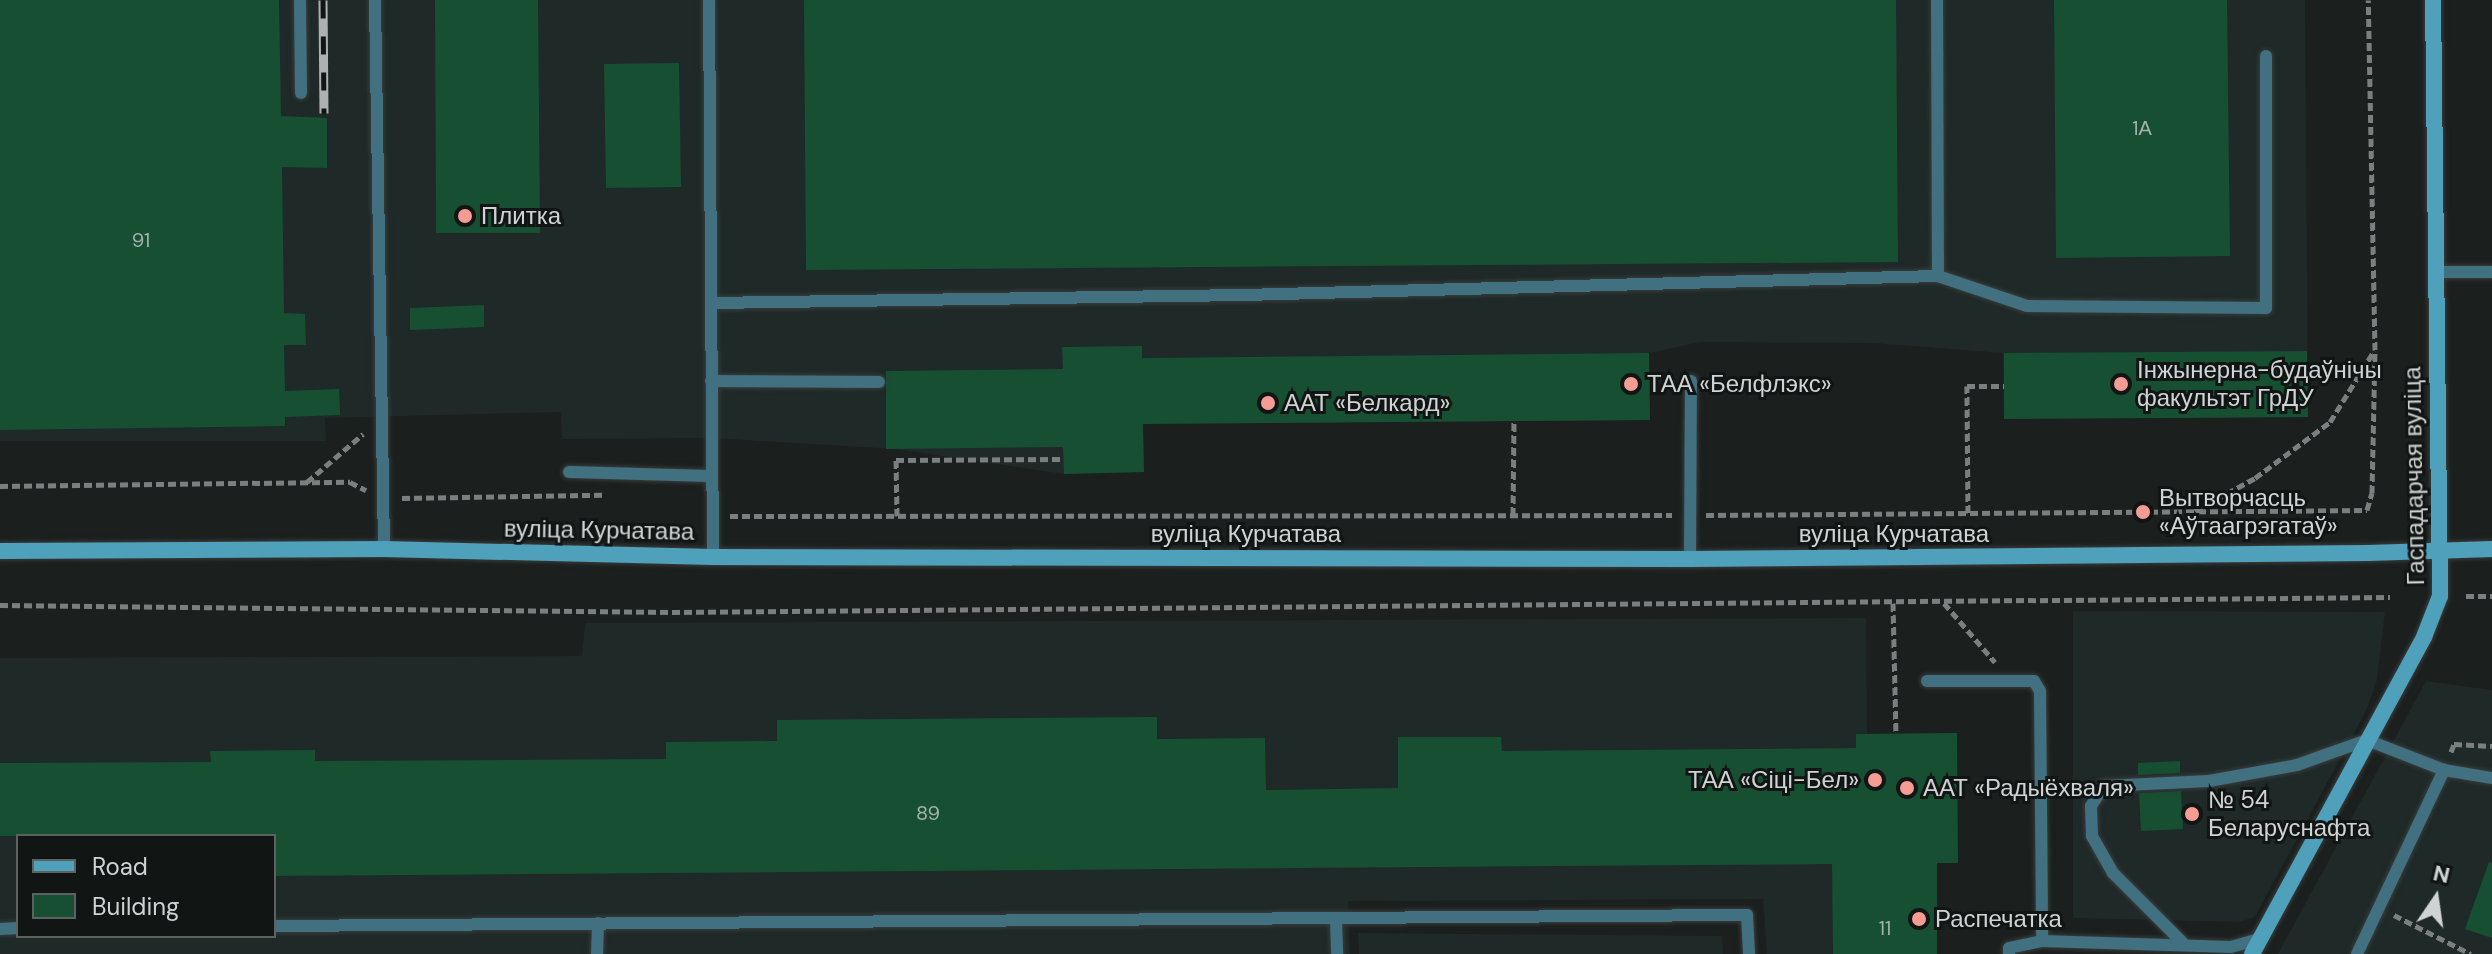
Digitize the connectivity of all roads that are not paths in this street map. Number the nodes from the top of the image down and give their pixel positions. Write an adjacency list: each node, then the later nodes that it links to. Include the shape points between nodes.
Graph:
1 (300, 0): 7 (lane)
2 (375, 0): 17 (lane)
3 (709, 0): 11 (lane)
4 (1937, 0): 10 (lane)
5 (2433, 0): 8 (main road, Гаспадарчая вуліца)
6 (2266, 56): 10 (lane, via 2266,308 2027,306)
7 (301, 93)
8 (2436, 272): 9 (lane); 19 (main road, Гаспадарчая вуліца)
9 (2492, 272)
10 (1938, 276): 11 (lane)
11 (711, 303): 12 (lane)
12 (711, 381): 14 (lane); 16 (lane)
13 (1691, 381): 22 (lane)
14 (879, 382)
15 (569, 472): 16 (lane)
16 (712, 476): 21 (lane)
17 (384, 549): 20 (main road, вуліца Курчатава); 21 (main road, вуліца Курчатава)
18 (2492, 549): 19 (main road, вуліца Курчатава)
19 (2439, 550): 22 (main road, вуліца Курчатава); 24 (main road, Гаспадарчая вуліца, via 2440,596 2424,637)
20 (0, 551)
21 (713, 557): 22 (main road, вуліца Курчатава)
22 (1690, 559)
23 (1927, 681): 30 (lane, via 2034,681 2040,691)
24 (2367, 740): 25 (lane); 31 (lane, via 2297,765 2209,781 2104,786 2091,806 2092,836 2113,873); 32 (main road, Гаспадарчая вуліца)
25 (2444, 770): 26 (lane); 38 (lane)
26 (2492, 778)
27 (1336, 920): 28 (lane); 35 (lane); 36 (lane, via 1747,915)
28 (598, 923): 29 (lane); 34 (lane)
29 (276, 926)
30 (2042, 941): 33 (lane); 37 (lane, via 2009,948)
31 (2183, 943): 32 (lane); 33 (lane)
32 (2256, 946)
33 (2057, 948)
34 (597, 954)
35 (1337, 954)
36 (1749, 954)
37 (2009, 954)
38 (2357, 954)

